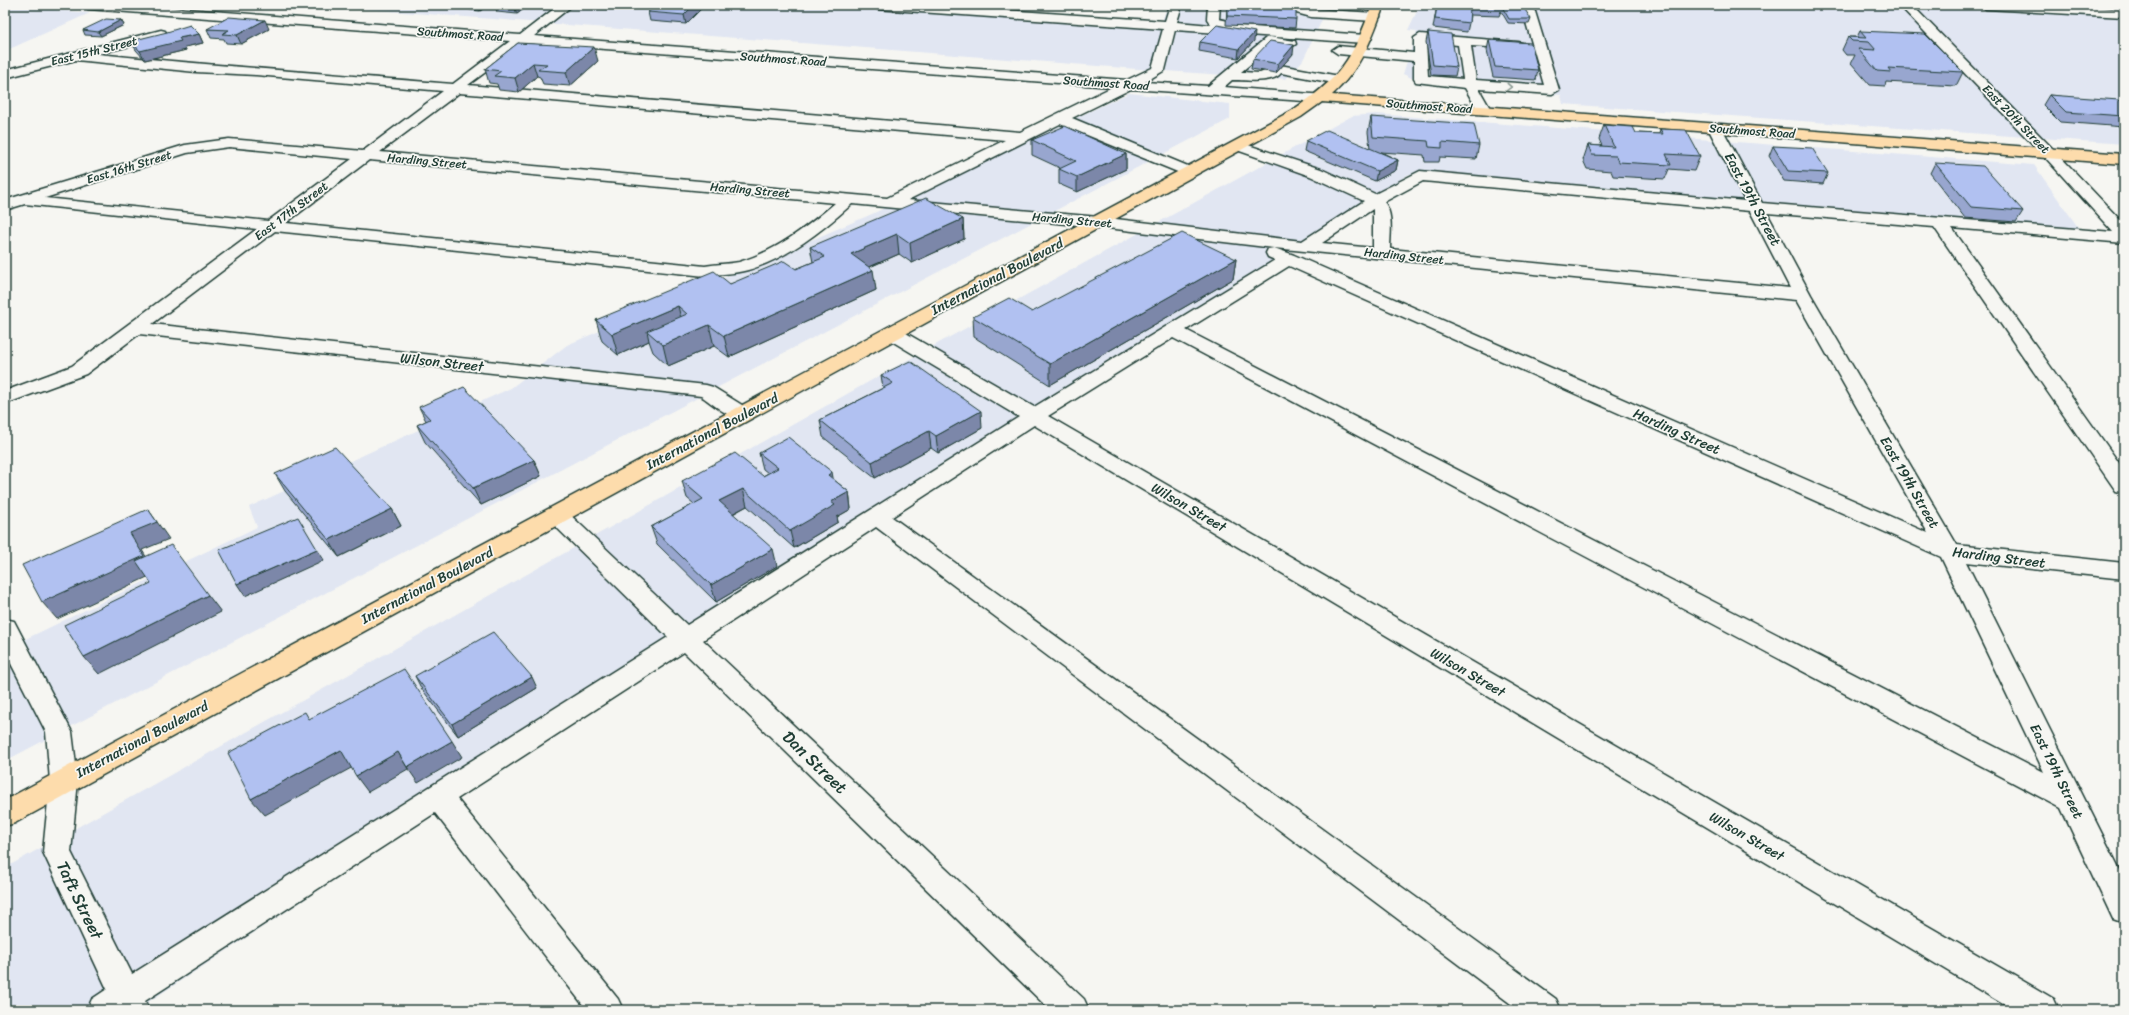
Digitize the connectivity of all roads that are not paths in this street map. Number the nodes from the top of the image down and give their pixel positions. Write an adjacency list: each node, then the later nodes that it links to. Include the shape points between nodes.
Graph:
1 (88, 5): 13 (street, Southmost Road)
2 (567, 5): 17 (street, East 17th Street)
3 (878, 5): 15 (street)
4 (1176, 5): 15 (street)
5 (1214, 5): 19 (street, via 1213,19 1219,25)
6 (1247, 5): 11 (street, via 1290,7)
7 (1527, 5): 20 (street)
8 (1905, 5): 40 (street, East 20th Street)
9 (1986, 5): 12 (street)
10 (1376, 11): 11 (street); 18 (main road, International Boulevard)
11 (1311, 13): 19 (street, via 1308,27)
12 (2124, 14)
13 (229, 16): 14 (street); 17 (street, Southmost Road)
14 (191, 26)
15 (1171, 26): 19 (street); 30 (street, via 1158,70)
16 (176, 30): 24 (street, East 15th Street)
17 (521, 38): 30 (street, Southmost Road); 31 (street, East 17th Street)
18 (1365, 39): 19 (street); 22 (main road, International Boulevard)
19 (1292, 42): 21 (street); 22 (street); 27 (street, via 1270,41)
20 (1539, 47): 23 (street); 29 (street, one-way to 20, via 1552,90)
21 (1273, 51)
22 (1358, 53): 25 (street); 28 (main road, International Boulevard, via 1352,66)
23 (1466, 55): 23 (street, via 1452,58); 25 (street, via 1420,38); 29 (street)
24 (77, 56): 26 (street, East 15th Street); 31 (street)
25 (1424, 57): 29 (street, via 1421,79)
26 (5, 74)
27 (1230, 76): 28 (street, via 1277,71); 32 (street)
28 (1339, 80): 33 (main road, International Boulevard)
29 (1470, 84): 34 (street)
30 (1130, 85): 32 (street, Southmost Road); 35 (street)
31 (454, 88): 37 (street); 41 (street, East 17th Street)
32 (1212, 90): 33 (street, Southmost Road)
33 (1319, 98): 34 (main road, Southmost Road); 39 (main road, International Boulevard)
34 (1484, 110): 36 (main road, Southmost Road)
35 (1061, 119): 37 (street); 43 (street)
36 (1715, 128): 40 (main road, Southmost Road); 48 (street, East 19th Street)
37 (1023, 137): 47 (street)
38 (255, 145): 41 (street, Harding Street); 46 (street, East 16th Street, via 229,143 185,149)
39 (1239, 146): 43 (main road, International Boulevard); 45 (street, via 1352,187)
40 (2050, 153): 42 (main road, Southmost Road); 52 (street, East 20th Street)
41 (365, 155): 44 (street, Harding Street); 51 (street, East 17th Street)
42 (2124, 159)
43 (1190, 172): 49 (main road, International Boulevard)
44 (849, 199): 47 (street, Harding Street); 51 (street, via 824,222 774,253 742,266 705,271)
45 (1376, 200): 48 (street, via 1420,176); 54 (street); 55 (street, via 1381,208)
46 (12, 203): 51 (street)
47 (889, 203): 49 (street, Harding Street)
48 (1757, 207): 50 (street); 56 (street, East 19th Street)
49 (1099, 222): 54 (street, Harding Street, via 1244,240); 59 (main road, International Boulevard)
50 (1939, 222): 53 (street); 63 (street)
51 (271, 226): 57 (street, East 17th Street)
52 (2124, 234)
53 (2124, 238)
54 (1296, 252): 55 (street, Harding Street); 58 (street); 66 (street, Harding Street)
55 (1381, 253): 56 (street, Harding Street)
56 (1802, 295): 66 (street, East 19th Street)
57 (135, 328): 60 (street, East 17th Street, via 79,370); 61 (street, Wilson Street, via 706,391)
58 (1173, 331): 62 (street); 72 (street)
59 (892, 333): 61 (main road, International Boulevard); 62 (street, Wilson Street)
60 (5, 398)
61 (743, 414): 64 (main road, International Boulevard)
62 (1034, 416): 65 (street); 79 (street, Wilson Street)
63 (2124, 486)
64 (557, 515): 69 (street, Dan Street); 70 (main road, International Boulevard)
65 (876, 516): 69 (street); 78 (street)
66 (1950, 552): 67 (street, Harding Street); 72 (street, East 19th Street)
67 (2124, 571)
68 (5, 628): 70 (street, Taft Street, via 59,732)
69 (685, 638): 71 (street); 77 (street, Dan Street)
70 (64, 782): 73 (main road, International Boulevard); 75 (street, Taft Street, via 58,852)
71 (438, 796): 75 (street); 76 (street)
72 (2071, 800): 74 (street, East 19th Street)
73 (5, 814)
74 (2124, 909)
75 (120, 1005)
76 (607, 1010)
77 (1073, 1010)
78 (1545, 1010)
79 (2044, 1010)

